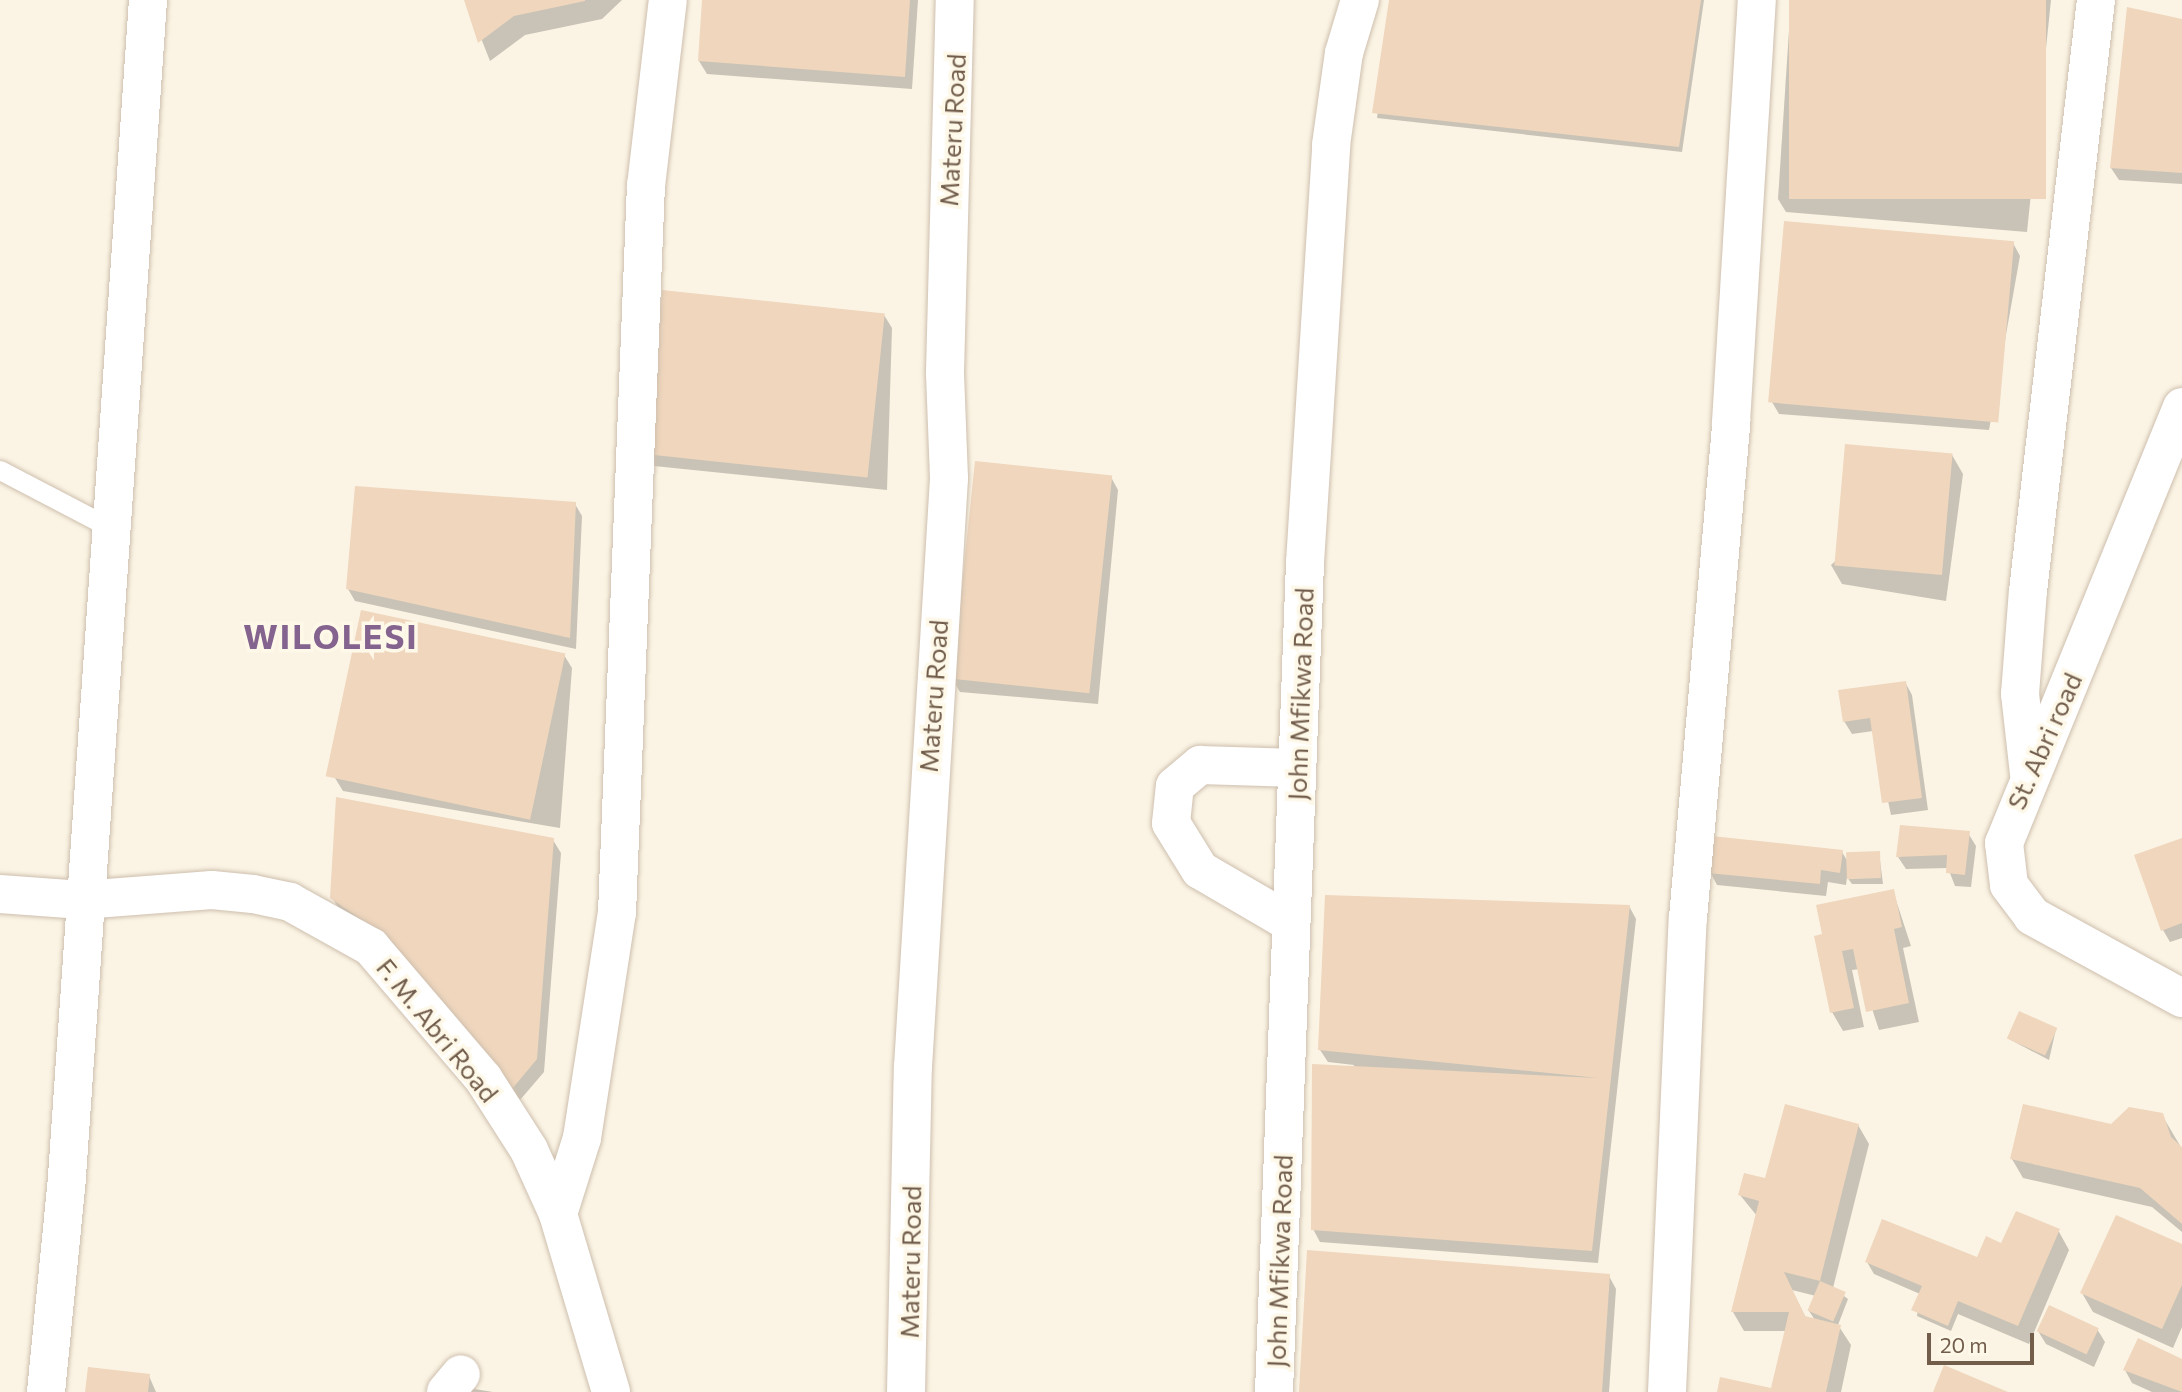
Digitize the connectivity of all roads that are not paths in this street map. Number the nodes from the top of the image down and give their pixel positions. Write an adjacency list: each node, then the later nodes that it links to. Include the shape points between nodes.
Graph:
1 (148, 0): 9 (street)
2 (668, 0): 16 (street, via 646,186 617,913 582,1138)
3 (955, 0): 19 (street, Materu Road, via 945,372 949,478 913,1067)
4 (1360, 0): 10 (street, John Mfikwa Road, via 1344,53 1331,145)
5 (1757, 0): 21 (street, via 1731,422 1688,918)
6 (2096, 0): 11 (street, via 2028,590 2020,694)
7 (2182, 407): 11 (street, St. Abri road)
8 (0, 470): 9 (lane)
9 (113, 529): 13 (street)
10 (1297, 768): 14 (street, John Mfikwa Road); 14 (street, via 1235,764 1185,771 1175,786 1171,823 1199,870)
11 (2029, 774): 15 (street, St. Abri road, via 2006,828 2009,885 2032,916)
12 (0, 894): 13 (street, F. M. Abri Road)
13 (82, 900): 16 (street, F. M. Abri Road, via 212,890 253,894 290,902 343,929 412,991 483,1078 529,1150); 17 (street, via 67,1176)
14 (1291, 923): 20 (street, John Mfikwa Road)
15 (2182, 998)
16 (558, 1214): 18 (street, F. M. Abri Road)
17 (46, 1392)
18 (611, 1392)
19 (906, 1392)
20 (1274, 1392)
21 (1667, 1392)

